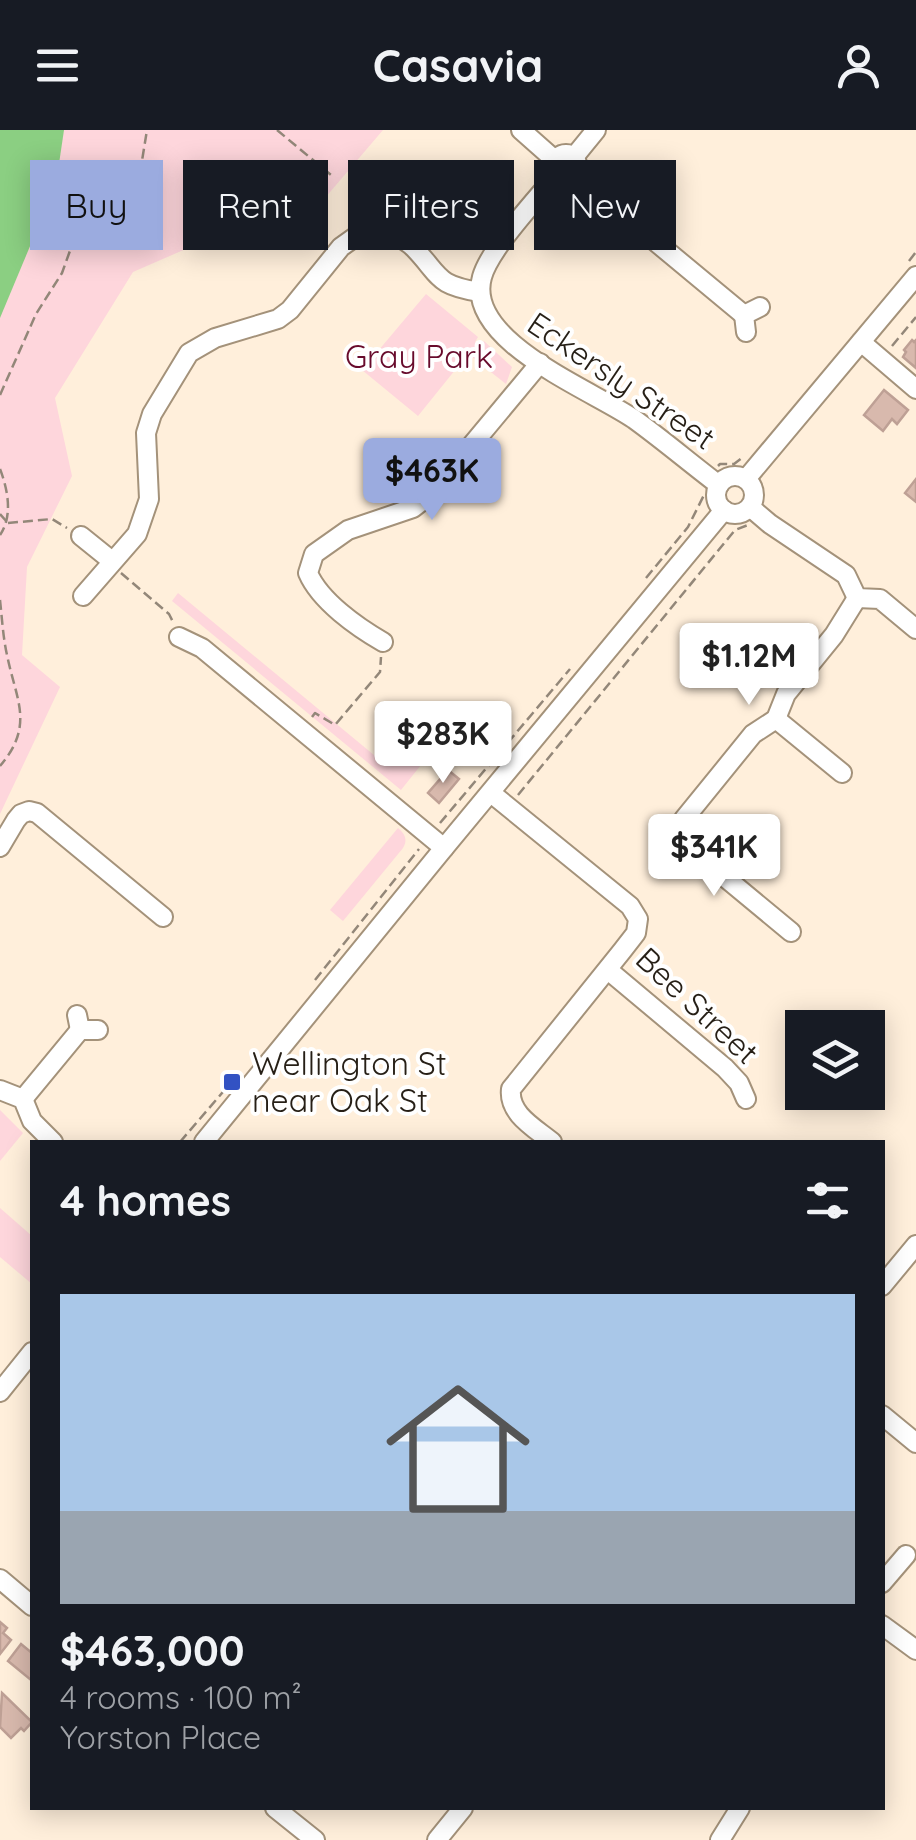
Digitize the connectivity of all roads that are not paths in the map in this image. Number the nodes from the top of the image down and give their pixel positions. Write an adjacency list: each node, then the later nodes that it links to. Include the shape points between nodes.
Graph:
1 (521, 130): 3 (street)
2 (596, 130): 4 (street)
3 (558, 160)
4 (570, 160)
5 (534, 204): 8 (street, via 489,259)
6 (667, 250): 9 (street)
7 (914, 283): 10 (street)
8 (480, 292): 11 (street, Eckersly Street, via 497,331); 18 (street, via 437,278 412,246 370,227 340,247 278,319 214,338 189,353 146,433 149,499 137,534)
9 (750, 318)
10 (861, 342): 12 (street); 13 (street)
11 (540, 363): 14 (street, Eckersly Street, via 632,418); 23 (street, via 432,494 413,508 348,530 314,554 308,573 314,588)
12 (916, 388)
13 (746, 479): 14 (street); 16 (street)
14 (714, 481): 15 (street)
15 (724, 510): 16 (street); 26 (street)
16 (756, 513): 20 (street, via 846,575)
17 (81, 536): 18 (street)
18 (112, 561): 19 (street)
19 (82, 596)
20 (857, 598): 21 (street, via 880,598); 24 (street, via 786,694)
21 (916, 629)
22 (179, 637): 27 (street, via 202,648)
23 (383, 642)
24 (776, 719): 25 (street); 30 (street, via 753,734 684,819 680,833)
25 (842, 773)
26 (490, 793): 27 (street); 31 (street, Bee Street, via 636,914 636,933)
27 (437, 842): 36 (street)
28 (0, 847): 29 (street, via 29,810)
29 (163, 917)
30 (790, 932)
31 (608, 970): 35 (street, Bee Street, via 725,1068); 38 (street, via 510,1089 513,1107)
32 (85, 1025): 34 (street)
33 (0, 1090): 34 (street)
34 (23, 1099): 37 (street)
35 (746, 1099)
36 (210, 1136)
37 (52, 1140)
38 (550, 1140)
39 (916, 1245): 40 (street)
40 (885, 1282)
41 (30, 1354): 42 (street)
42 (0, 1392)
43 (885, 1417): 44 (street)
44 (916, 1443)
45 (906, 1555): 47 (street)
46 (0, 1579): 48 (street)
47 (885, 1580)
48 (30, 1604)
49 (885, 1626): 50 (street)
50 (916, 1650)
51 (277, 1810): 54 (street)
52 (462, 1810): 55 (street)
53 (739, 1810): 56 (street)
54 (314, 1840)
55 (437, 1840)
56 (720, 1840)

